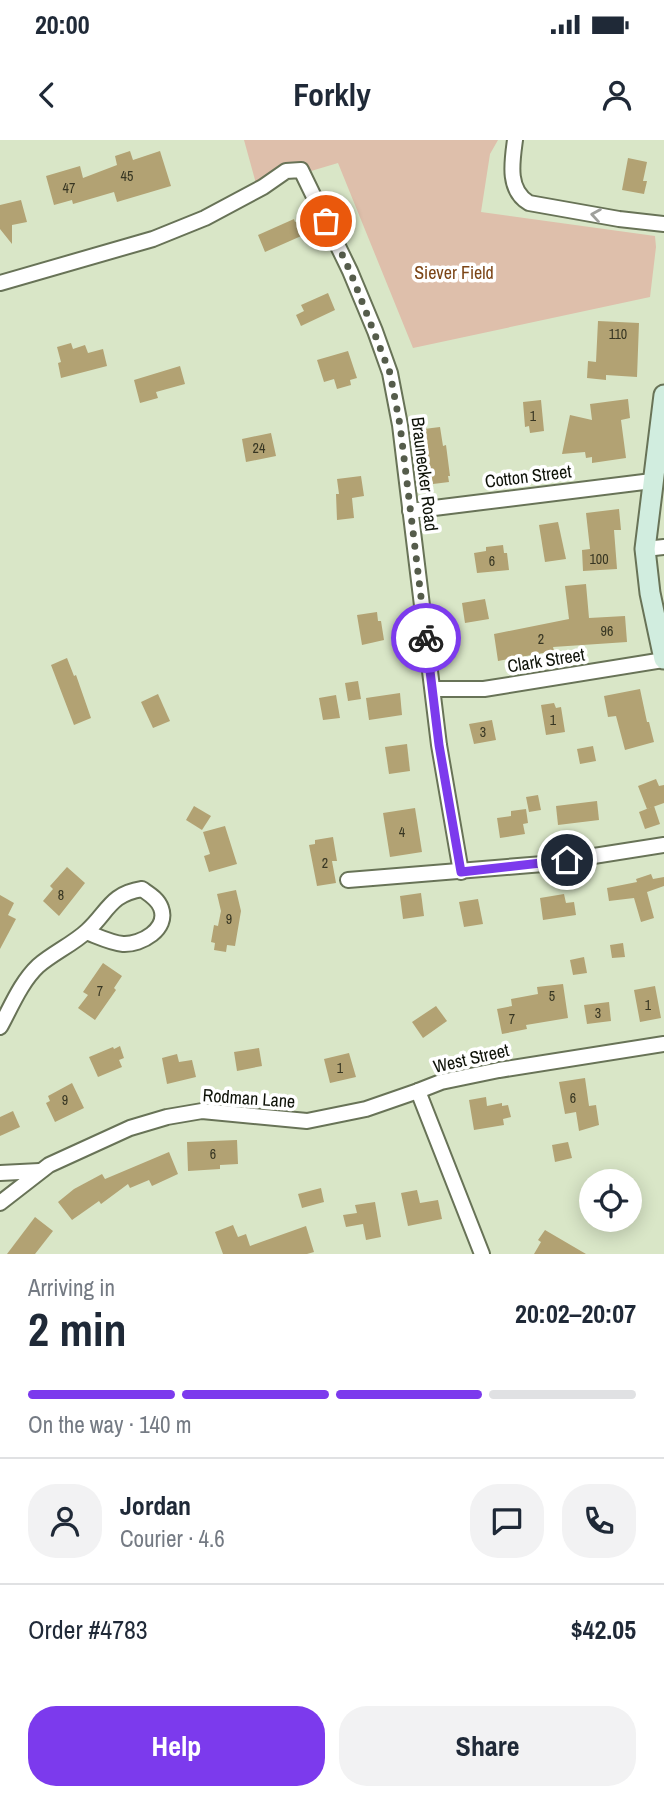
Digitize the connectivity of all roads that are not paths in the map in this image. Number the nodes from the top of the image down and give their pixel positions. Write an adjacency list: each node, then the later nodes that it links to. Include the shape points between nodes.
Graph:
1 (515, 140): 2 (street, one-way to 1, via 528,203 515,191)
2 (664, 224)
3 (0, 283): 6 (street, Braunecker Road, via 153,239 205,218 286,171 301,170 350,271 390,373)
4 (664, 395): 5 (street)
5 (652, 481): 6 (street, Cotton Street); 7 (street)
6 (410, 511): 9 (street, Braunecker Road)
7 (654, 548): 8 (street, via 650,593)
8 (664, 660): 9 (street, Clark Street, via 484,688)
9 (433, 689): 11 (street, Braunecker Road)
10 (664, 845): 11 (street)
11 (461, 872): 12 (street)
12 (348, 880)
13 (86, 932): 13 (street, via 117,897 129,891 142,889 162,911 154,933 142,940 124,944); 14 (street, via 36,969)
14 (0, 1027)
15 (664, 1044): 16 (street, West Street, via 499,1070)
16 (418, 1091): 17 (street, Rodman Lane, via 307,1122 202,1111 167,1117 120,1132); 20 (street, West Street)
17 (41, 1171): 18 (street, Rodman Lane); 19 (street, Rodman Lane)
18 (0, 1173)
19 (0, 1203)
20 (482, 1254)

